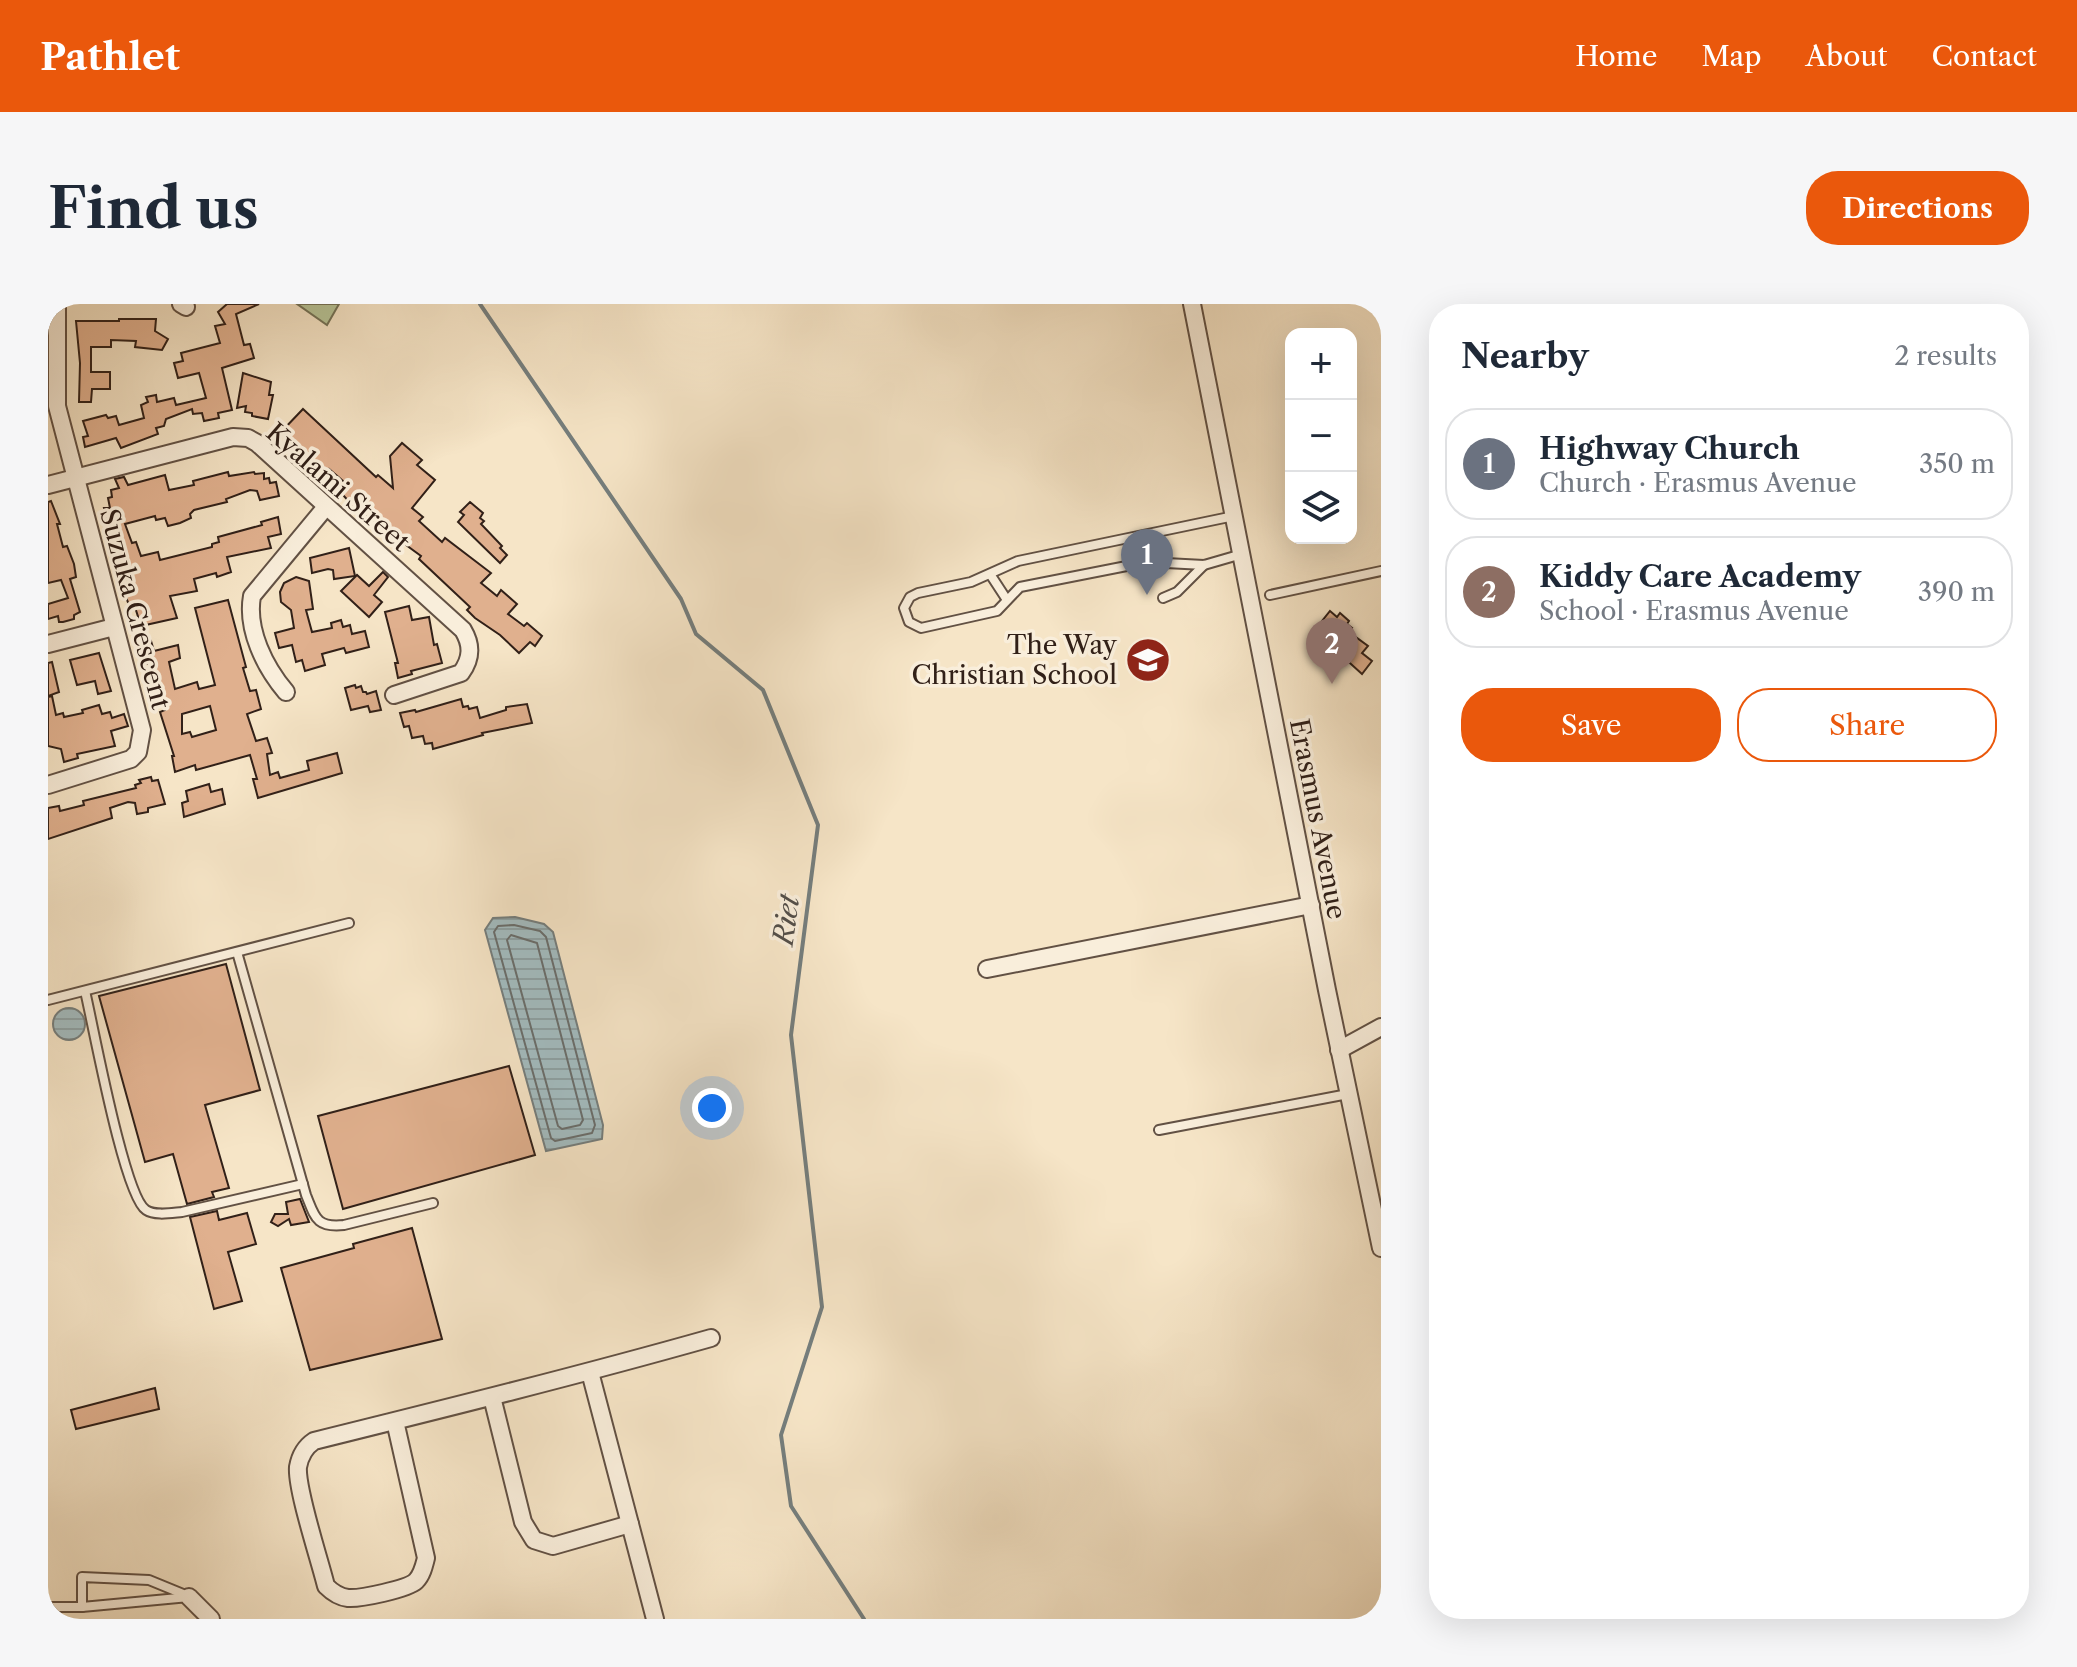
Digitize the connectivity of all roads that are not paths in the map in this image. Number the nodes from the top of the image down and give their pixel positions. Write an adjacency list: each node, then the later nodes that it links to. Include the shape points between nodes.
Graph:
1 (57, 304): 3 (street, Suzuka Crescent, via 57,406)
2 (1192, 304): 6 (street, Erasmus Avenue)
3 (75, 478): 4 (street, Kyalami Street); 5 (street, Kyalami Street, via 240,437 257,443); 15 (street, Suzuka Crescent)
4 (48, 485)
5 (325, 508): 17 (street, via 252,596 264,662); 18 (street, Kyalami Street, via 468,639 470,652 461,673)
6 (1235, 516): 7 (street, Erasmus Avenue); 10 (lane, via 1018,561)
7 (1242, 554): 8 (lane); 13 (street, Erasmus Avenue)
8 (1204, 565): 12 (lane, via 1177,592); 14 (lane, via 1147,562 1020,587)
9 (1381, 571): 11 (lane)
10 (990, 574): 14 (lane); 14 (lane, via 910,597 904,608 909,622 921,628 987,614)
11 (1270, 595): 13 (street)
12 (1163, 598)
13 (1252, 599): 20 (street, Erasmus Avenue)
14 (1007, 600)
15 (114, 627): 16 (street); 19 (street, Suzuka Crescent, via 142,730 140,746 124,762)
16 (48, 644)
17 (286, 692)
18 (394, 695)
19 (48, 785)
20 (1311, 905): 23 (street); 27 (street, Erasmus Avenue)
21 (349, 923): 22 (lane)
22 (237, 952): 24 (lane); 30 (lane)
23 (987, 969)
24 (85, 991): 25 (lane); 30 (lane, via 129,1175 145,1210 182,1212)
25 (48, 1000)
26 (1381, 1027): 27 (street)
27 (1339, 1050): 28 (street, Erasmus Avenue)
28 (1349, 1094): 29 (lane); 32 (street, Erasmus Avenue)
29 (1159, 1130)
30 (303, 1184): 31 (lane, via 317,1219 331,1226)
31 (433, 1203)
32 (1381, 1248)
33 (711, 1338): 34 (street)
34 (590, 1372): 35 (street); 37 (street)
35 (492, 1397): 36 (street); 37 (street, via 523,1522 534,1540 553,1546)
36 (395, 1421): 36 (street, via 314,1441 298,1467 326,1586 347,1598 413,1584 426,1558)
37 (630, 1524): 42 (street)
38 (189, 1597): 40 (lane); 40 (lane, via 149,1580 82,1577); 41 (street)
39 (48, 1607): 40 (lane)
40 (82, 1607)
41 (211, 1619)
42 (655, 1619)

